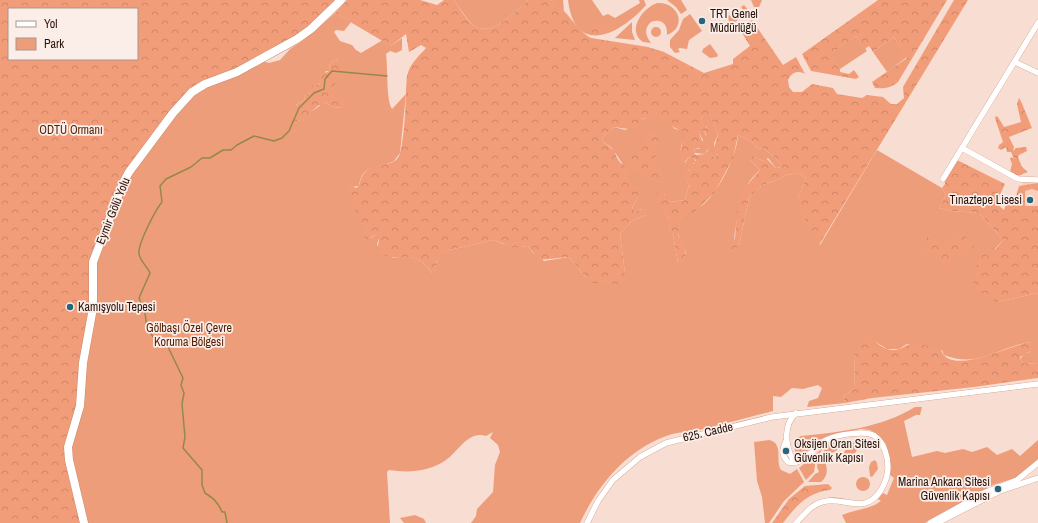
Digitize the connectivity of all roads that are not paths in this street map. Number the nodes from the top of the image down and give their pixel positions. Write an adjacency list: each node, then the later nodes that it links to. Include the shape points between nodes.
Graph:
1 (341, 0): 13 (street, Eymir Gölü Yolu, via 297,39 237,72 205,84 192,92 173,113 123,183 93,262 94,293 83,364 80,406 68,448 68,460)
2 (1038, 23): 3 (street)
3 (1015, 62): 4 (street); 5 (street)
4 (1038, 73)
5 (962, 148): 6 (street); 7 (street, via 1018,179)
6 (943, 179)
7 (1038, 180)
8 (1038, 384): 9 (street, 625. Cadde)
9 (797, 413): 14 (street, 625. Cadde, via 680,438 654,448 631,463 613,480); 15 (street, via 788,426 786,441 793,460 797,462 828,439 865,432 875,436 882,444 888,469 885,483 877,496 869,502 822,502 811,508)
10 (1038, 463): 11 (street)
11 (1029, 470): 12 (street, via 1030,476); 16 (street, via 1017,480 986,492)
12 (1036, 478): 17 (street, via 1000,491)
13 (84, 523)
14 (587, 523)
15 (796, 523)
16 (930, 523)
17 (937, 523)

